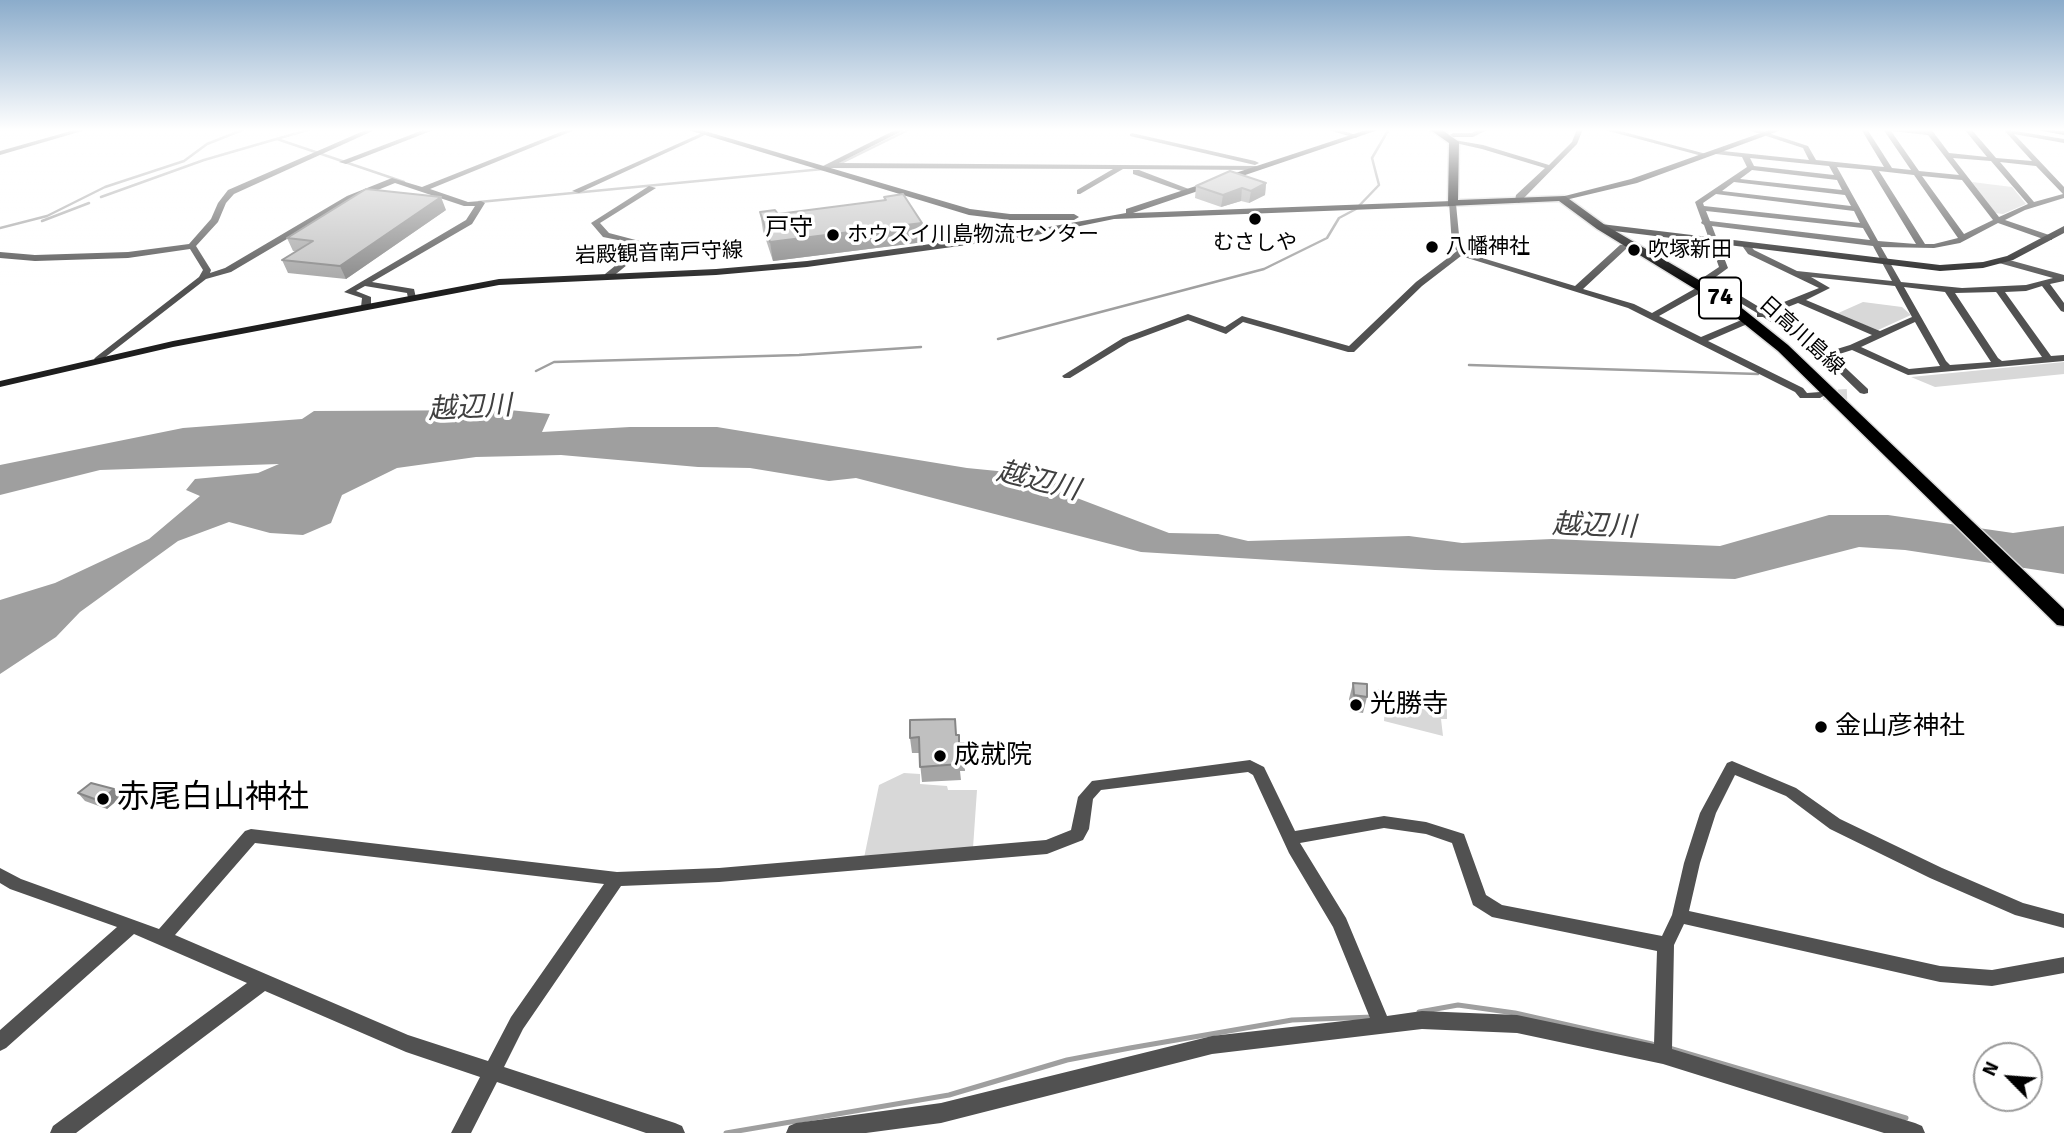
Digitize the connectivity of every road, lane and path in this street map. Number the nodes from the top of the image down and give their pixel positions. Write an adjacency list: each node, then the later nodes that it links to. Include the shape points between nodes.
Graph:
1 (255, 182): 45 (street, via 232,192)
2 (390, 182): 54 (street, via 228,270)
3 (401, 182): 21 (street)
4 (442, 182): 21 (street)
5 (596, 182): 22 (street)
6 (873, 182): 34 (street, via 983,215)
7 (1098, 182): 24 (street)
8 (1163, 182): 23 (street)
9 (1217, 182): 23 (street)
10 (1451, 182): 30 (main road)
11 (1534, 182): 29 (street)
12 (1630, 182): 28 (street)
13 (1731, 182): 25 (street)
14 (1752, 182): 26 (street)
15 (1841, 182): 26 (street)
16 (1882, 182): 46 (street)
17 (1925, 182): 41 (street)
18 (1968, 182): 35 (street)
19 (2012, 182): 31 (street)
20 (652, 188): 53 (street, via 595,223 606,235 643,243)
21 (422, 190): 56 (street, via 467,204 481,203 469,222)
22 (576, 191)
23 (1190, 191): 34 (street)
24 (1080, 192)
25 (1714, 192): 32 (street, via 1699,202); 33 (street)
26 (1847, 192): 33 (street)
27 (2064, 194): 31 (street)
28 (1561, 198): 29 (main road); 38 (main road, 日高川島線 / 74)
29 (1519, 201): 30 (main road)
30 (1452, 204): 34 (street, 岩殿観音南戸守線); 48 (street, via 1456,245)
31 (2032, 204): 35 (street)
32 (1701, 208): 36 (street); 37 (street)
33 (1856, 209): 37 (street)
34 (1114, 216): 53 (street, 岩殿観音南戸守線, via 1032,233 807,264)
35 (1997, 220): 40 (street); 41 (street)
36 (1705, 223): 42 (street); 43 (street)
37 (1865, 226): 43 (street)
38 (1601, 227): 42 (street); 44 (main road, 日高川島線 / 74)
39 (2064, 229): 40 (street)
40 (2049, 237): 50 (street)
41 (1962, 238): 46 (street)
42 (1713, 242): 47 (street); 57 (street, via 1724,268)
43 (1874, 243): 46 (street); 51 (street)
44 (1631, 245): 57 (main road, 日高川島線 / 74); 60 (street, via 1623,247)
45 (192, 246): 49 (street, via 128,255); 54 (street, via 207,270)
46 (1922, 246)
47 (1747, 247): 51 (street); 52 (street)
48 (1461, 252): 60 (street); 80 (street, via 1419,284 1351,350 1242,319 1226,331 1188,317 1126,340)
49 (0, 255)
50 (2002, 261): 51 (street, via 1952,268); 55 (street)
51 (1886, 264): 59 (street)
52 (1794, 273): 59 (street); 64 (street, via 1826,288)
53 (608, 276): 63 (street, 岩殿観音南戸守線, via 499,282)
54 (204, 277): 76 (street)
55 (2063, 278): 58 (street)
56 (363, 283): 63 (street, via 411,290); 65 (street, via 348,292 367,297)
57 (1702, 285): 67 (street); 68 (street); 84 (main road, 日高川島線 / 74, via 1755,323)
58 (2045, 285): 61 (street); 66 (street)
59 (1899, 286): 62 (street); 69 (street)
60 (1577, 289): 68 (street)
61 (2000, 290): 62 (street); 77 (street)
62 (1949, 291): 78 (street)
63 (412, 298): 65 (street, 岩殿観音南戸守線)
64 (1800, 300): 67 (street); 71 (street)
65 (366, 307): 76 (street, 岩殿観音南戸守線)
66 (2064, 309)
67 (1760, 315): 74 (street)
68 (1653, 316): 72 (street)
69 (1917, 318): 71 (street); 79 (street)
70 (1742, 323): 72 (street)
71 (1878, 334): 73 (street)
72 (1700, 341): 83 (street, via 1804,396)
73 (1853, 347): 74 (street); 79 (street, via 1908,372)
74 (1826, 355): 82 (street, via 1864,391)
75 (2064, 358): 77 (street)
76 (99, 359): 81 (street, 岩殿観音南戸守線)
77 (2049, 360): 78 (street)
78 (2001, 364): 79 (street)
79 (1949, 369)
80 (1067, 376)
81 (0, 384)
82 (1847, 394)
83 (1820, 395)
84 (2064, 620)
85 (1290, 838): 87 (street, via 1259,771 1250,766 1097,785 1086,797 1077,835 1047,847 719,875); 92 (street, via 1384,822 1426,828 1458,839 1479,900 1498,912); 95 (street, via 1340,923)
86 (0, 875): 90 (street)
87 (617, 879): 91 (street, via 251,836); 98 (street, via 517,1023)
88 (1680, 916): 89 (street, via 1708,813 1732,766 1791,792 1835,824 1936,873 2021,910); 92 (street); 93 (street, via 1940,974 1992,978)
89 (2064, 921)
90 (132, 925): 91 (street); 96 (street)
91 (162, 938): 94 (street)
92 (1666, 945): 97 (street)
93 (2064, 965)
94 (262, 982): 98 (street, via 406,1043); 99 (street)
95 (1380, 1019): 97 (street, via 1517,1024); 102 (street, via 1212,1045 941,1113)
96 (0, 1042)
97 (1663, 1055): 103 (street)
98 (491, 1069): 100 (street); 101 (street)
99 (60, 1133)
100 (461, 1133)
101 (674, 1133)
102 (796, 1133)
103 (1915, 1133)

